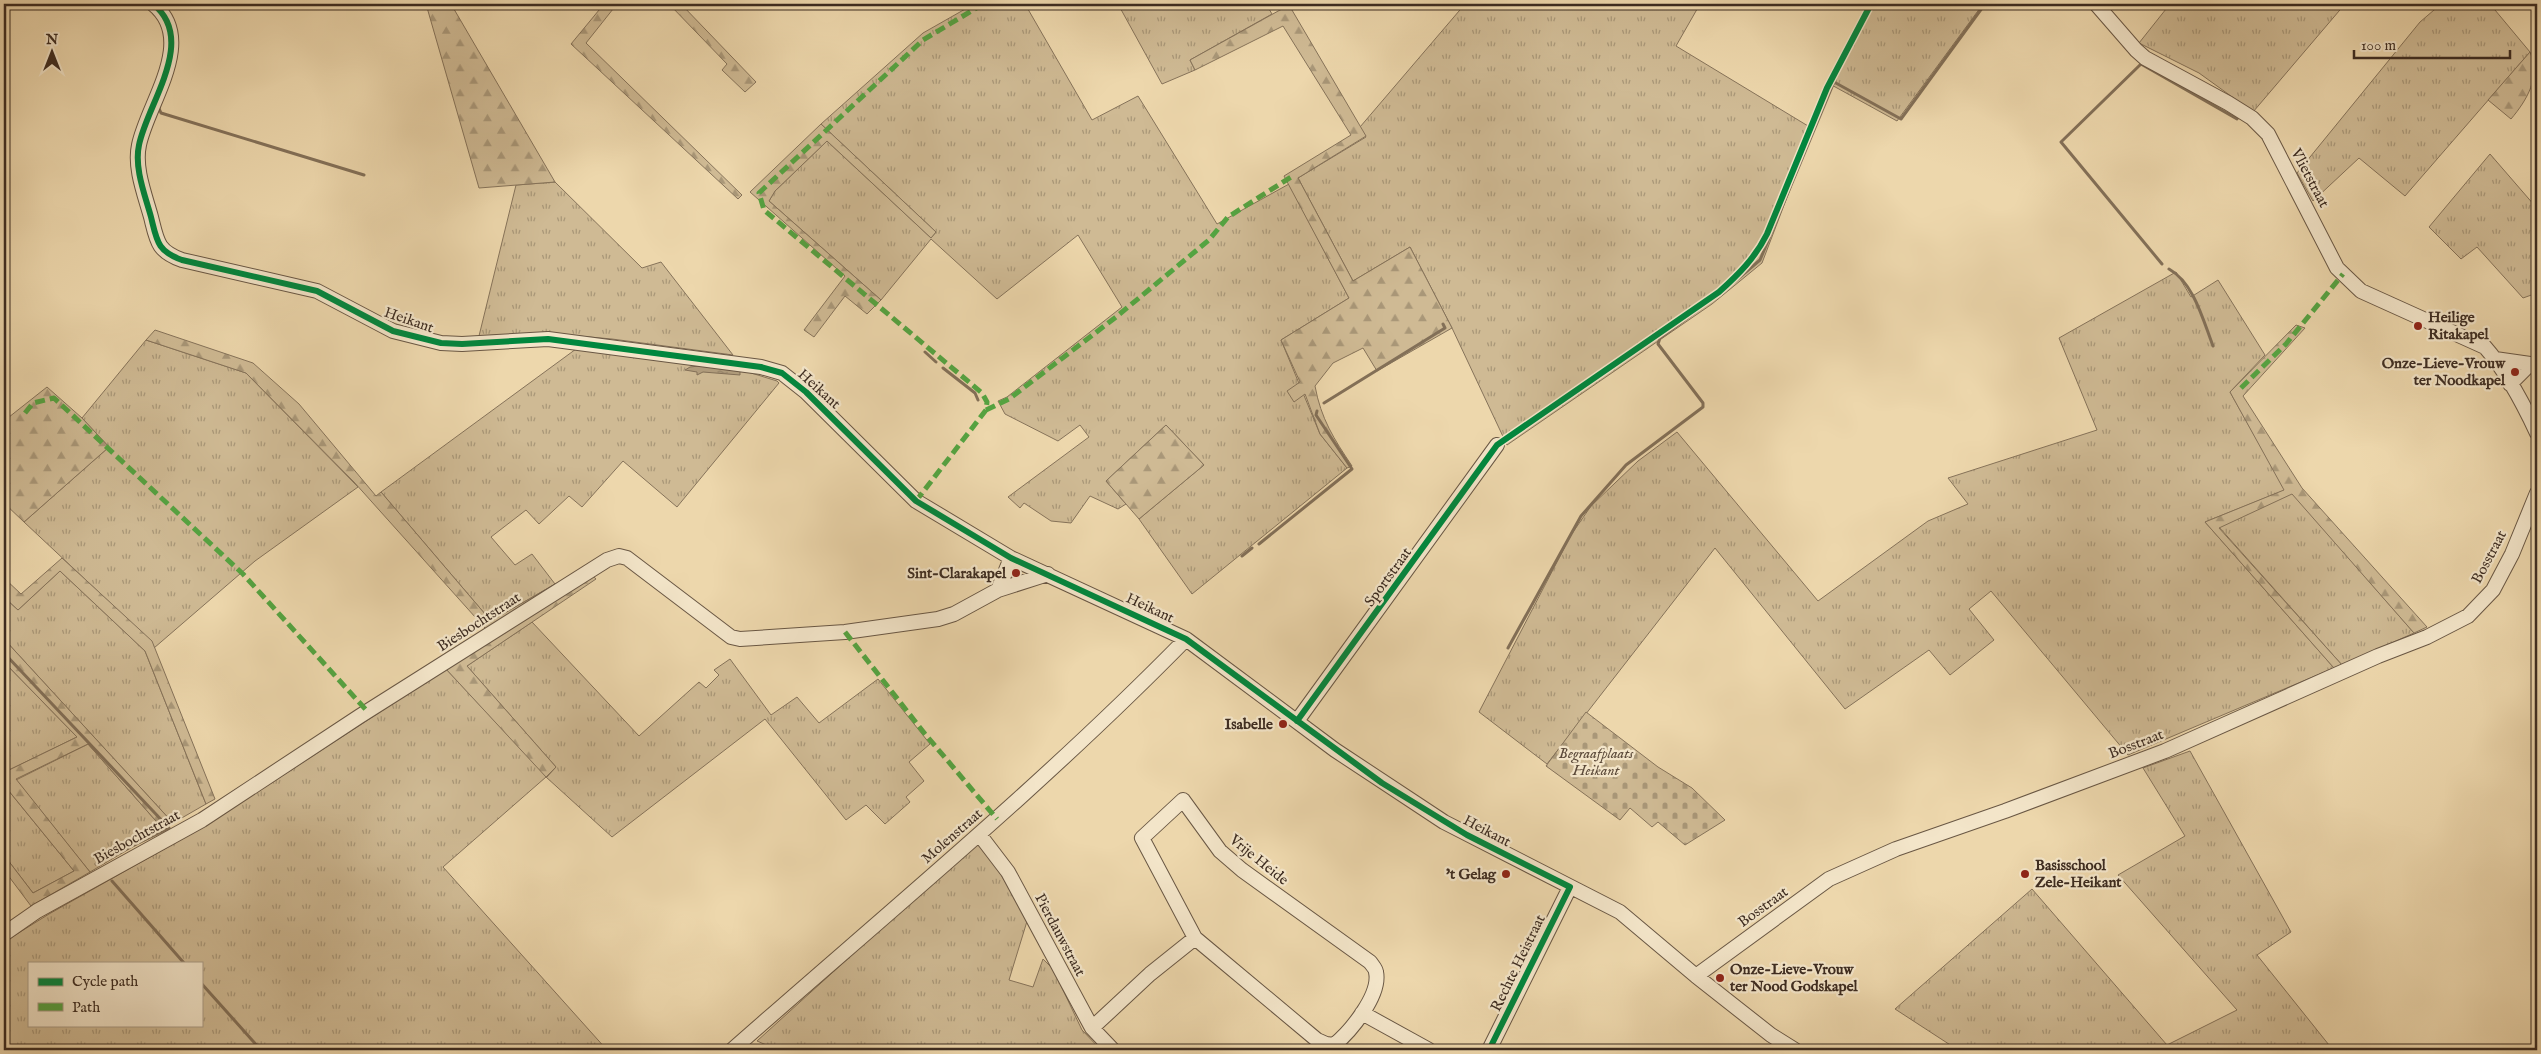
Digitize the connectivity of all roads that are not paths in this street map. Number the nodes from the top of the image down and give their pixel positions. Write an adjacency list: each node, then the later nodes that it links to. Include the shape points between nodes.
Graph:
1 (153, 4): 9 (street, Heikant, via 169,22 170,50 161,90 138,146 138,167 154,228 166,254 317,291 394,331 440,343 548,339 752,366 782,373 806,392 916,501)
2 (2096, 4): 3 (street, Vlietstraat, via 2145,58 2228,103 2252,118 2268,134 2337,268 2361,291 2485,347)
3 (2495, 359): 4 (street); 5 (street, Vlietstraat)
4 (2534, 364): 5 (street)
5 (2510, 384): 6 (street, Vlietstraat)
6 (2537, 433)
7 (1497, 445): 13 (street, Sportstraat)
8 (2537, 493): 18 (street, Bosstraat, via 2493,590 2468,616 2165,751 1896,849 1829,879)
9 (1011, 558): 10 (street, Heikant); 11 (street)
10 (1048, 574): 11 (street, Biesbochtstraat); 12 (street, Heikant)
11 (998, 590): 16 (street, Biesbochtstraat, via 938,619 846,632 740,639 731,637 627,558 619,556 607,560 202,820 37,910)
12 (1186, 639): 13 (street, Heikant); 14 (street, Molenstraat, via 1112,715)
13 (1297, 721): 15 (street, Heikant, via 1444,822)
14 (980, 834): 20 (street, Pierdauwstraat, via 1008,872); 21 (street, Molenstraat)
15 (1570, 887): 18 (street, Heikant, via 1620,912); 24 (street, Rechte Heistraat)
16 (4, 934)
17 (1195, 938): 19 (street, Vrije Heide, via 1317,1040 1334,1045 1347,1034); 19 (street, Vrije Heide, via 1142,838 1183,800 1220,851 1370,962 1376,972 1375,986); 20 (street)
18 (1696, 976): 25 (street, Heikant)
19 (1362, 1013): 23 (street)
20 (1092, 1028): 22 (street, Pierdauwstraat)
21 (732, 1050)
22 (1113, 1050)
23 (1429, 1050)
24 (1489, 1050)
25 (1795, 1050)

